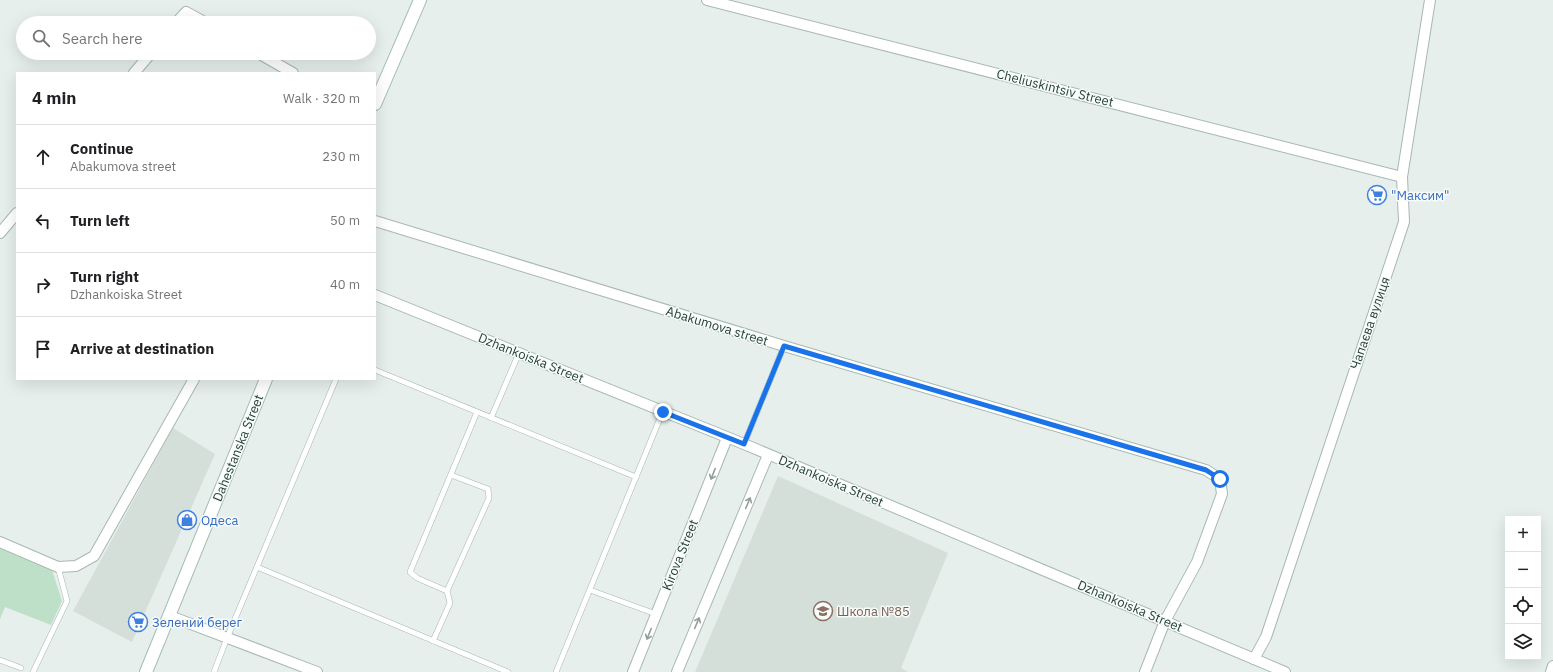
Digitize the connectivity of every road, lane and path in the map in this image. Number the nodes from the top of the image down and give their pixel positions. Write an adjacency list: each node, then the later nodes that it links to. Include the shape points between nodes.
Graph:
1 (420, 0): 10 (street)
2 (707, 0): 11 (street, Cheliuskintsiv Street)
3 (1430, 0): 11 (street, Чапаєва вулиця)
4 (182, 16): 5 (street, via 186,12)
5 (193, 16)
6 (145, 60): 8 (street)
7 (270, 60): 9 (street)
8 (135, 72)
9 (291, 72)
10 (376, 102)
11 (1402, 177): 40 (street, Чапаєва вулиця, via 1404,222 1266,637)
12 (16, 214): 14 (street)
13 (376, 221): 16 (street, Abakumova street)
14 (0, 233)
15 (376, 294): 17 (street, Dzhankoiska Street)
16 (784, 346): 26 (lane); 37 (street, Abakumova street, via 1206,470 1220,479 1222,494 1197,562)
17 (519, 353): 23 (street, Dzhankoiska Street); 24 (lane)
18 (376, 370): 22 (lane)
19 (193, 380): 31 (street, via 94,556 76,566)
20 (266, 380): 36 (street, Dahestanska Street)
21 (336, 380): 32 (lane)
22 (477, 412): 24 (lane); 28 (lane)
23 (663, 412): 25 (street, Dzhankoiska Street); 29 (lane)
24 (491, 418): 29 (lane)
25 (727, 438): 26 (street, Dzhankoiska Street); 35 (street, Kirova Street, one-way to 35)
26 (744, 444): 27 (street, Dzhankoiska Street)
27 (768, 455): 37 (street, Dzhankoiska Street); 51 (street, one-way to 27)
28 (451, 475): 34 (lane, via 410,572 417,578); 34 (lane, via 488,489 489,498)
29 (636, 477): 33 (lane)
30 (0, 542): 31 (street)
31 (58, 567): 44 (lane, via 67,601)
32 (257, 567): 38 (lane); 39 (lane)
33 (590, 590): 35 (lane); 49 (lane)
34 (447, 591): 39 (lane, via 450,603)
35 (656, 614): 50 (street, Kirova Street, one-way to 50)
36 (170, 616): 38 (street); 45 (street, Dahestanska Street)
37 (1165, 621): 40 (street, Dzhankoiska Street); 52 (street)
38 (227, 638): 46 (lane); 47 (street)
39 (433, 641): 48 (lane)
40 (1254, 659): 53 (street, Dzhankoiska Street)
41 (0, 660): 43 (lane)
42 (1553, 666): 54 (street)
43 (21, 668)
44 (33, 672)
45 (146, 672)
46 (214, 672)
47 (317, 672)
48 (508, 672)
49 (556, 672)
50 (634, 672)
51 (677, 672)
52 (1145, 672)
53 (1285, 672)
54 (1551, 672)

